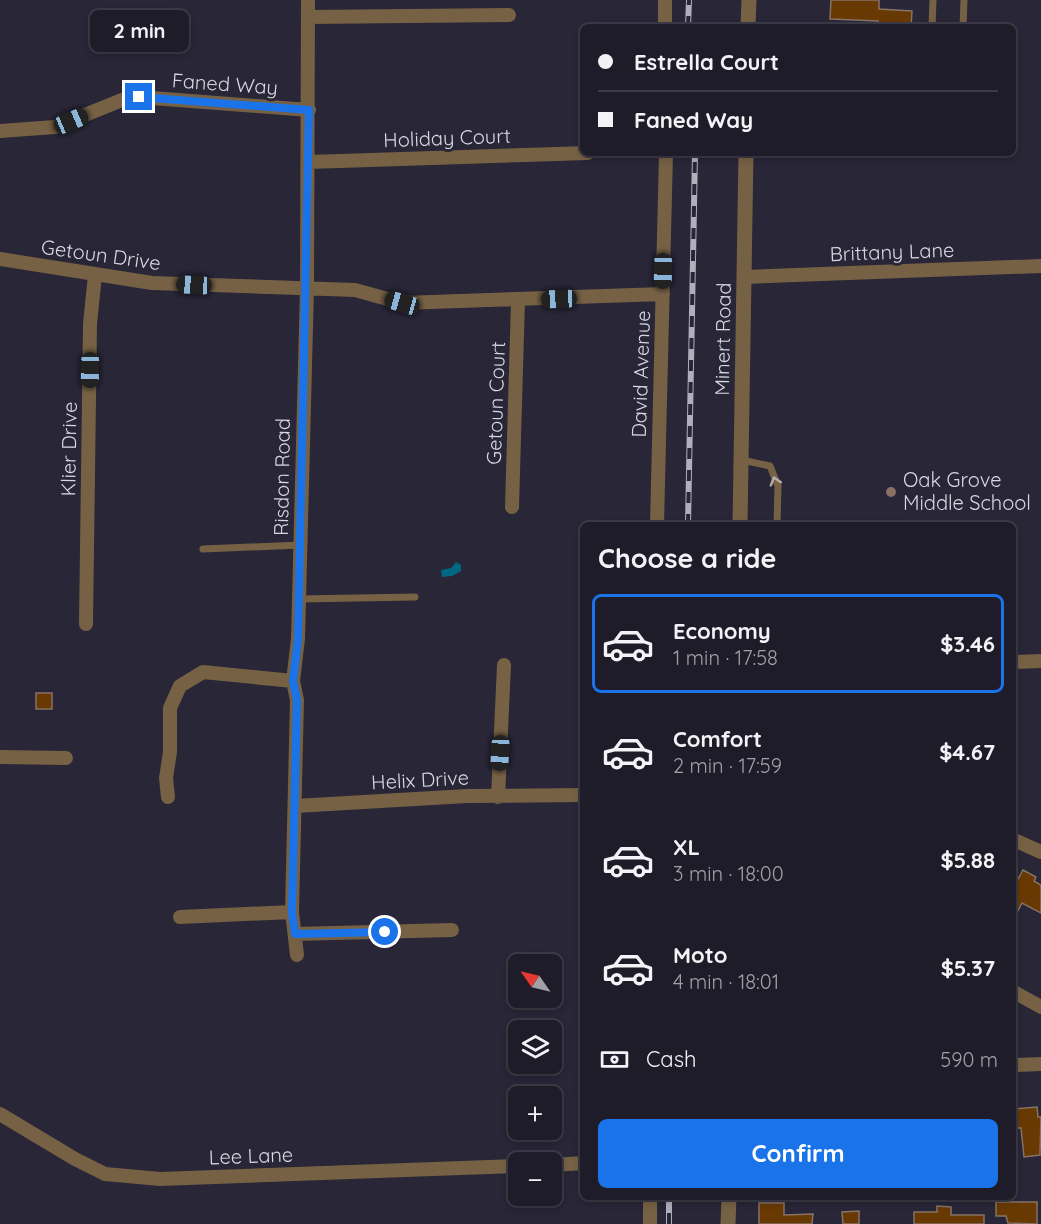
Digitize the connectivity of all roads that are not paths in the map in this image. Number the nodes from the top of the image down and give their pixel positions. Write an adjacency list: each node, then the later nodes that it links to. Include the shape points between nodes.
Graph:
1 (308, 0): 7 (street, Risdon Road)
2 (665, 0): 8 (street)
3 (749, 0): 9 (street)
4 (933, 0): 10 (lane)
5 (964, 0): 11 (lane)
6 (509, 15): 7 (street)
7 (308, 17): 12 (street, Risdon Road)
8 (665, 24)
9 (748, 24)
10 (932, 24)
11 (963, 24)
12 (309, 110): 13 (street, Faned Way, via 139,97 55,127); 17 (street, Risdon Road)
13 (0, 131)
14 (580, 153): 17 (street, Holiday Court)
15 (666, 156): 23 (street, David Avenue)
16 (746, 156): 21 (street, Minert Road)
17 (308, 162): 22 (street, Risdon Road)
18 (0, 259): 20 (street, Getoun Drive)
19 (1041, 266): 21 (street, Brittany Lane)
20 (95, 275): 22 (street, Getoun Drive, via 152,283); 34 (street, Klier Drive, via 90,324)
21 (745, 277): 25 (street, Minert Road)
22 (307, 288): 24 (street, Getoun Drive, via 355,290 402,303); 30 (street, Risdon Road)
23 (663, 294): 24 (street, Getoun Drive); 27 (street, David Avenue)
24 (518, 300): 26 (street, Getoun Court)
25 (742, 460): 28 (street, Minert Road); 29 (lane, one-way to 25, via 778,486 770,466)
26 (512, 507)
27 (657, 522)
28 (740, 522)
29 (777, 522)
30 (300, 545): 31 (lane); 33 (street, Risdon Road)
31 (203, 549)
32 (414, 597): 33 (lane)
33 (298, 600): 38 (street, Risdon Road)
34 (86, 624)
35 (1016, 661): 36 (street)
36 (1041, 661)
37 (504, 665): 42 (street)
38 (293, 681): 43 (street, via 203,672 180,686 170,708); 44 (street, Risdon Road, via 297,700)
39 (0, 757): 40 (street)
40 (66, 758)
41 (580, 795): 42 (street, Helix Drive)
42 (498, 796): 44 (street, Helix Drive)
43 (168, 797)
44 (295, 806): 47 (street, Risdon Road)
45 (1016, 841): 46 (street)
46 (1041, 852)
47 (292, 912): 48 (street); 50 (street, Risdon Road)
48 (180, 917)
49 (452, 930): 50 (street)
50 (295, 934): 51 (street, Risdon Road)
51 (297, 954)
52 (1016, 993): 53 (street)
53 (1041, 1007)
54 (1041, 1064): 55 (street)
55 (1016, 1065)
56 (0, 1114): 59 (street, Lee Lane, via 105,1174 160,1179)
57 (580, 1163): 58 (street)
58 (562, 1164)
59 (508, 1166)
60 (650, 1200): 62 (street)
61 (729, 1200): 63 (street)
62 (650, 1224)
63 (728, 1224)

